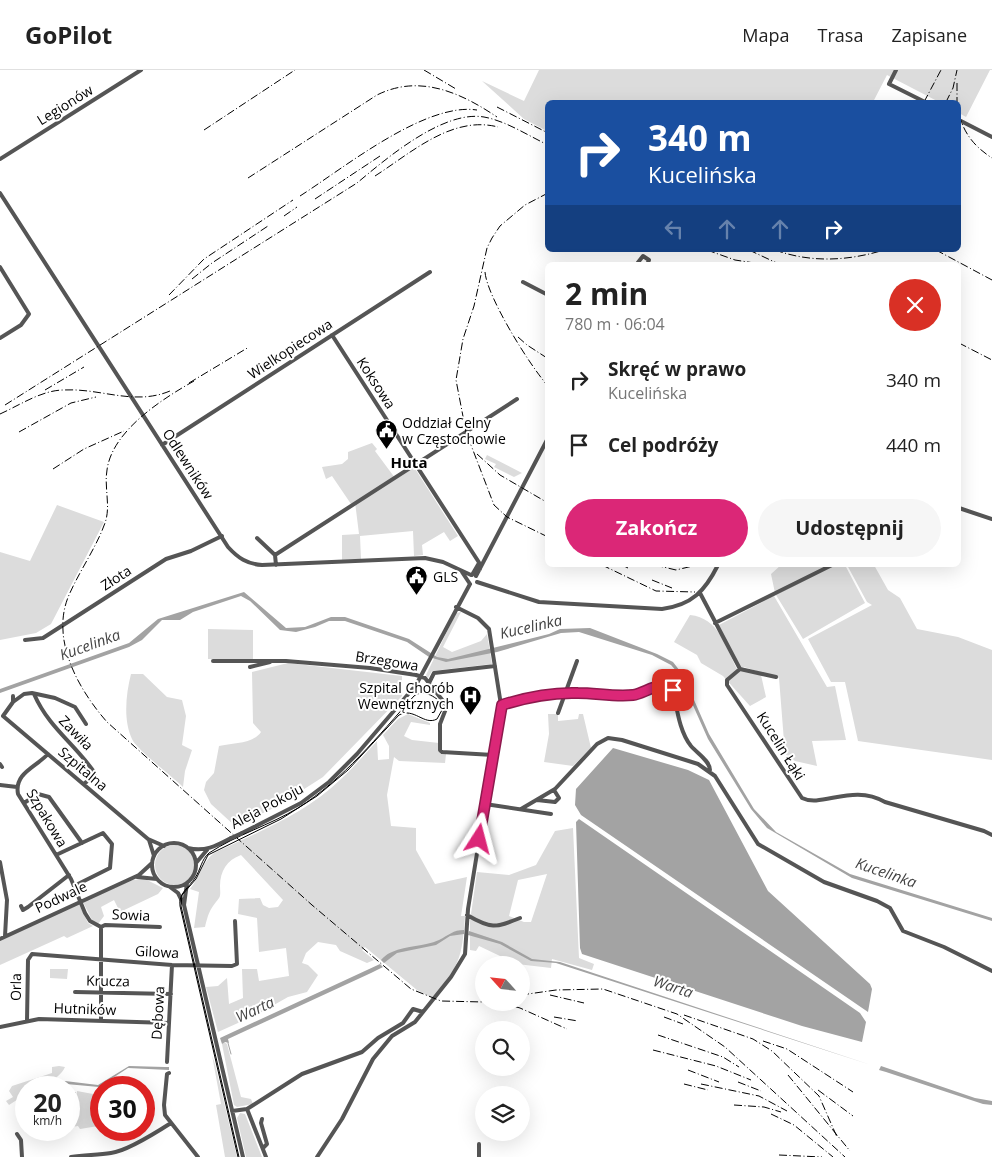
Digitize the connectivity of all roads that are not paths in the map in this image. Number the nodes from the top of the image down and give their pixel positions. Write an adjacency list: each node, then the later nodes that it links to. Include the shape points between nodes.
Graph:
1 (141, 70): 6 (street, Legionów)
2 (896, 70): 3 (street, via 889,84)
3 (920, 100)
4 (961, 121): 5 (street)
5 (992, 137)
6 (0, 159)
7 (0, 193): 17 (street, Odlewników)
8 (639, 262): 9 (street, via 643,256)
9 (648, 262)
10 (0, 267): 15 (street, via 29,314 21,325)
11 (430, 272): 14 (street, Wielkopiecowa)
12 (523, 282): 13 (street)
13 (545, 293)
14 (332, 335): 17 (street, Wielkopiecowa); 19 (street, Koksowa)
15 (0, 338)
16 (518, 399): 19 (street)
17 (162, 444): 22 (street, Odlewników)
18 (545, 444): 25 (street)
19 (415, 465): 24 (street); 26 (street, Koksowa)
20 (961, 509): 21 (street)
21 (992, 519)
22 (222, 536): 27 (street, Odlewników, via 228,547 244,561 255,565); 37 (street, Złota, via 166,559 43,638)
23 (256, 538): 24 (street)
24 (275, 555): 27 (street)
25 (486, 556): 26 (street); 30 (street)
26 (479, 563): 30 (street, Koksowa); 31 (street)
27 (276, 565): 31 (street, Odlewników, via 425,558)
28 (717, 567): 34 (street)
29 (828, 567): 36 (street)
30 (480, 569): 31 (street)
31 (472, 576): 32 (street); 33 (street)
32 (477, 582): 33 (street); 34 (street, via 532,601 643,609 672,607)
33 (470, 584): 35 (street, Aleja Pokoju)
34 (700, 593): 36 (street)
35 (456, 607): 41 (street, via 485,623 489,629); 44 (street, Aleja Pokoju)
36 (716, 623): 43 (street)
37 (25, 640)
38 (213, 661): 39 (street, Brzegowa)
39 (272, 661): 42 (street, Brzegowa); 44 (street, Brzegowa, via 370,668)
40 (578, 662): 47 (street)
41 (494, 663): 46 (street, via 434,674); 51 (street)
42 (250, 667)
43 (740, 669): 45 (street); 67 (street, Kucelin Łąki, via 727,680 727,685 802,798 814,800 856,794 875,796 885,802)
44 (421, 677): 46 (street, Brzegowa); 72 (street, Aleja Pokoju, bridge, via 397,710 329,782 289,810)
45 (776, 677)
46 (429, 683): 56 (street, Brzegowa, via 447,706 440,724 440,750)
47 (565, 693): 51 (street, via 540,694); 52 (street); 57 (street, via 631,695 653,687 670,687 684,733)
48 (34, 694): 50 (street, via 24,694); 54 (street, via 55,698 75,707); 58 (street, Zawiła, via 48,720 94,772)
49 (13, 696): 50 (street)
50 (13, 702): 53 (street)
51 (502, 705): 56 (street)
52 (558, 713)
53 (2, 716): 55 (street, Szpitalna)
54 (86, 724)
55 (48, 754): 58 (street, Szpitalna); 60 (street, Szpakowa, via 19,779)
56 (493, 755): 64 (street)
57 (710, 770): 61 (street, via 608,738 597,744); 98 (street, via 758,844 824,882 890,908 903,931)
58 (84, 784): 68 (street, Szpitalna)
59 (0, 786): 60 (street)
60 (17, 786): 63 (street, Szpakowa)
61 (554, 790): 62 (street); 62 (street, via 559,798 555,802)
62 (537, 800): 65 (street)
63 (24, 802): 69 (street, via 38,794 50,797); 73 (street, Szpakowa)
64 (485, 804): 65 (street); 87 (street)
65 (521, 809): 66 (street)
66 (551, 814)
67 (992, 835)
68 (148, 839): 70 (street, Szpitalna); 74 (street, Szpitalna)
69 (82, 843): 73 (street); 82 (street, via 103,833 107,836 112,844 110,868)
70 (164, 846): 71 (street, via 174,843); 74 (street)
71 (188, 848): 72 (street, Aleja Pokoju); 76 (street)
72 (209, 849): 76 (street, Aleja Pokoju)
73 (56, 855): 78 (street, Szpakowa)
74 (154, 856): 77 (street)
75 (0, 862): 92 (street, via 7,900)
76 (196, 863): 81 (street, via 195,873)
77 (152, 864): 79 (street, Podwale); 80 (street)
78 (69, 875): 82 (street, Szpakowa); 86 (street)
79 (133, 878): 80 (street, Podwale); 84 (street, Podwale)
80 (157, 879): 83 (street)
81 (187, 883): 83 (street, via 179,887); 85 (street)
82 (74, 886): 84 (street, Szpakowa)
83 (169, 886): 85 (street, via 178,893)
84 (80, 902): 90 (street, Szpakowa, via 90,921); 92 (street, Podwale)
85 (184, 905): 97 (street)
86 (26, 907)
87 (468, 915): 88 (street, via 486,926 498,926); 102 (street, via 465,954)
88 (520, 918)
89 (235, 921): 97 (street, Gilowa, via 235,966)
90 (101, 927): 91 (street, Sowia, via 105,924); 95 (street)
91 (160, 927)
92 (6, 936): 93 (street, Podwale)
93 (0, 938)
94 (32, 954): 95 (street, Gilowa); 104 (street, Orla, via 28,960)
95 (102, 960): 96 (street, Gilowa); 100 (street)
96 (172, 964): 97 (street, Gilowa); 101 (street, Dębowa)
97 (198, 965): 110 (street)
98 (992, 971)
99 (75, 992): 100 (street, Krucza)
100 (101, 992): 101 (street, Krucza); 103 (street)
101 (171, 994): 105 (street, Dębowa)
102 (423, 1012): 109 (street, via 412,1009 403,1023 362,1052 302,1074); 121 (street, via 415,1022 392,1036 373,1060 342,1120)
103 (100, 1021): 104 (street, Hutników, via 39,1019); 105 (street, Hutników)
104 (27, 1022): 106 (street, Hutników)
105 (169, 1024): 107 (street, Dębowa)
106 (0, 1027)
107 (167, 1062)
108 (169, 1073): 112 (street, via 164,1105 165,1115)
109 (247, 1109): 110 (street); 115 (street)
110 (232, 1112): 119 (street)
111 (262, 1119): 115 (street, via 267,1144)
112 (171, 1123): 117 (street, via 113,1153); 118 (street)
113 (21, 1141): 116 (street)
114 (479, 1144): 122 (street)
115 (263, 1148): 120 (street)
116 (22, 1157)
117 (72, 1157)
118 (198, 1157)
119 (243, 1157)
120 (266, 1157)
121 (316, 1157)
122 (479, 1157)

